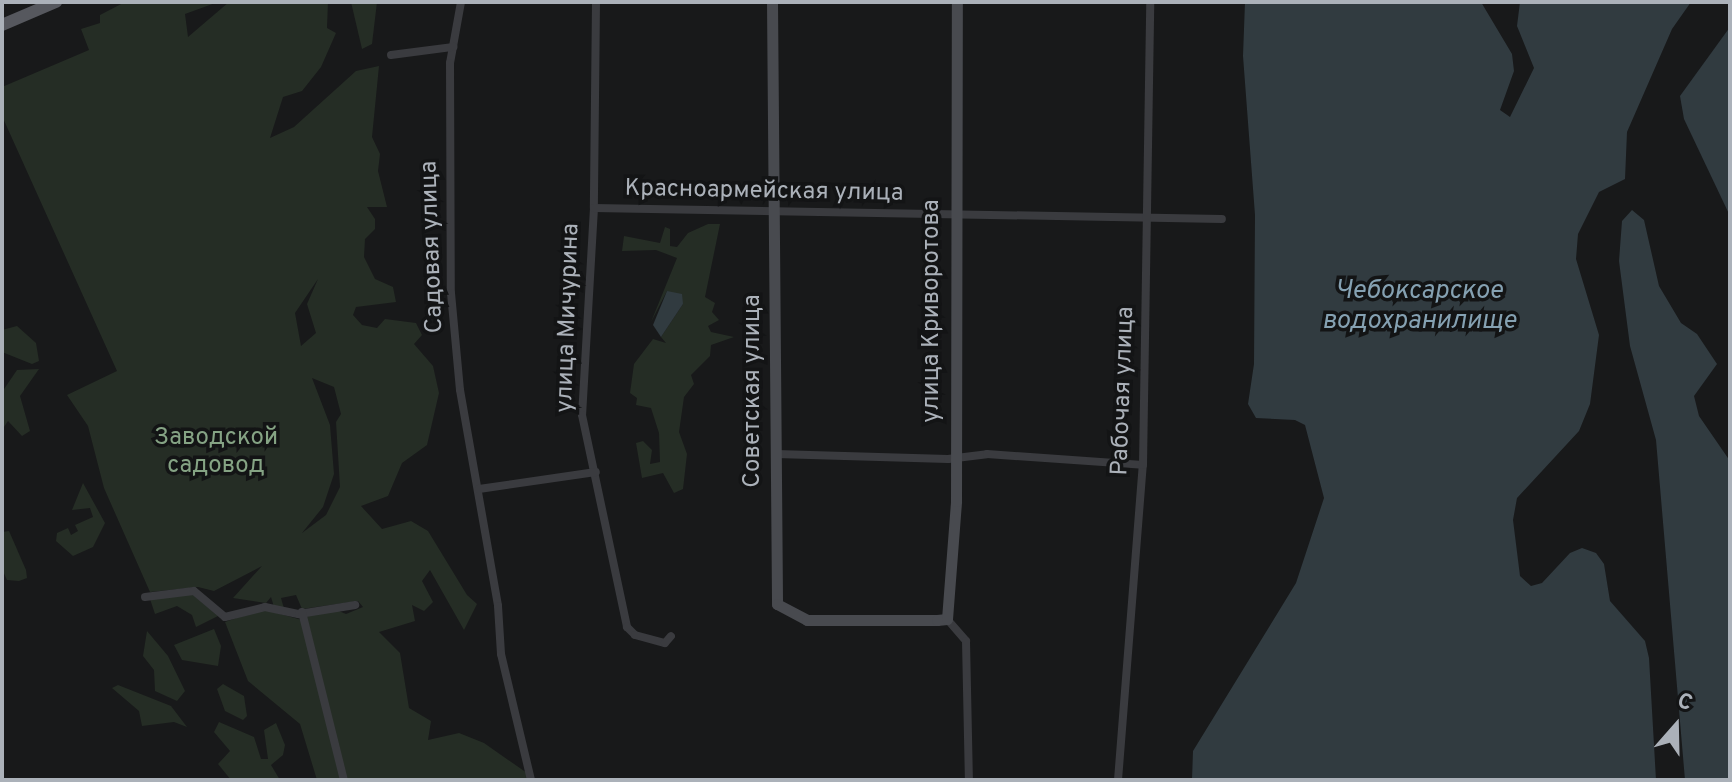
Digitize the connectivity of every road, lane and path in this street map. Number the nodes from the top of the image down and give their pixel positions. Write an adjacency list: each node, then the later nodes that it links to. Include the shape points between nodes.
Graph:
1 (56, 2): 7 (main road)
2 (461, 2): 9 (street, Садовая улица)
3 (596, 2): 11 (street, улица Мичурина)
4 (772, 2): 12 (street, Советская улица)
5 (957, 2): 13 (street, улица Криворотова)
6 (1150, 2): 14 (street, Рабочая улица)
7 (31, 7): 8 (main road)
8 (2, 25)
9 (453, 47): 10 (street); 20 (street, Садовая улица, via 451,293 460,390)
10 (391, 55)
11 (594, 208): 12 (street, Красноармейская улица); 19 (street, улица Мичурина, via 582,415)
12 (775, 211): 13 (street, Красноармейская улица); 16 (street, Советская улица)
13 (954, 217): 14 (street, Красноармейская улица); 17 (street, улица Криворотова)
14 (1149, 219): 15 (street, Красноармейская улица); 18 (street, Рабочая улица)
15 (1222, 219)
16 (776, 454): 17 (street, via 948,459); 24 (street, Советская улица, via 776,592 785,612 807,620)
17 (957, 454): 18 (street); 24 (street, улица Криворотова)
18 (1143, 465): 29 (street, Рабочая улица)
19 (596, 472): 20 (street); 25 (street, улица Мичурина, via 627,627 635,635 665,643)
20 (479, 489): 27 (street, Садовая улица, via 501,654)
21 (145, 597): 23 (street, via 194,591 225,617 265,607 285,614)
22 (355, 605): 23 (street, via 346,611)
23 (302, 612): 26 (street)
24 (947, 619): 28 (street, via 966,641)
25 (671, 636)
26 (344, 780)
27 (531, 780)
28 (969, 780)
29 (1118, 780)

